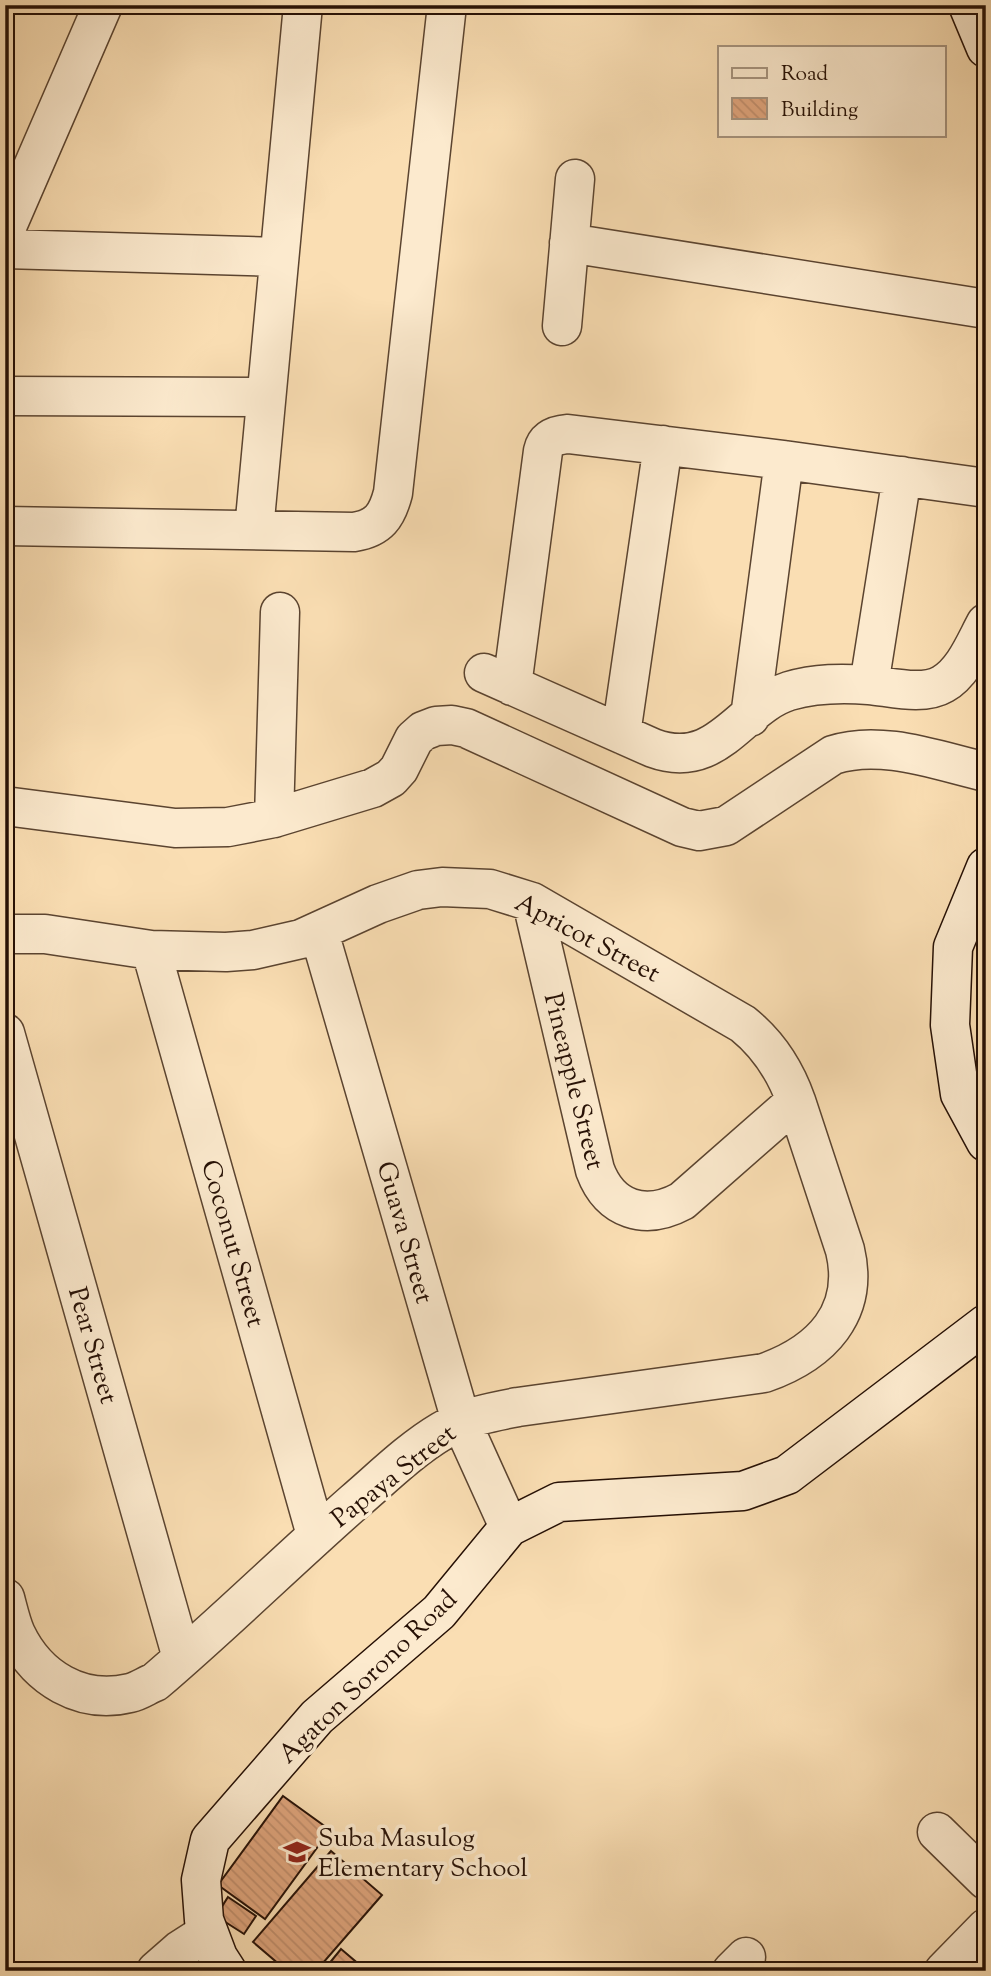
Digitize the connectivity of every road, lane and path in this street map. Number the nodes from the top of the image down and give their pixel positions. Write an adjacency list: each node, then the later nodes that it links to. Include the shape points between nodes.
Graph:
1 (103, 5): 7 (street)
2 (303, 5): 10 (street)
3 (447, 5): 20 (street, via 389,509 368,530)
4 (968, 5): 5 (street)
5 (986, 48)
6 (575, 179): 8 (street)
7 (5, 231)
8 (569, 243): 11 (street); 12 (street)
9 (5, 249): 10 (street)
10 (279, 257): 14 (street)
11 (986, 309)
12 (562, 326)
13 (5, 396): 14 (street)
14 (266, 397): 20 (street)
15 (663, 445): 16 (street); 25 (street); 25 (street, via 568,435 554,436 544,445 498,679)
16 (784, 460): 17 (street); 24 (street)
17 (902, 476): 18 (street); 23 (street)
18 (986, 488)
19 (5, 526): 20 (street)
20 (254, 530)
21 (280, 612): 28 (street)
22 (986, 623): 23 (street, via 963,663 944,684 922,689)
23 (869, 685): 24 (street, via 797,689 783,693)
24 (750, 717): 25 (street, via 714,743 677,754)
25 (621, 734)
26 (986, 772): 28 (street, via 912,755 851,749 833,755 726,826 699,831 466,728 436,726 414,739 399,769 382,783)
27 (5, 806): 28 (street, via 175,828 228,827)
28 (274, 818)
29 (986, 867): 36 (street, via 954,947 950,1025 960,1094)
30 (532, 902): 31 (street, Apricot Street, via 490,889 418,890); 35 (street, Apricot Street, via 743,1024 770,1050); 35 (street, Pineapple Street, via 595,1170 600,1185 621,1205 646,1211 682,1201)
31 (319, 932): 33 (street, Apricot Street, via 253,950); 39 (street, Guava Street)
32 (5, 934): 33 (street, Apricot Street, via 66,936)
33 (152, 950): 41 (street, Coconut Street)
34 (5, 1033): 43 (street, Pear Street)
35 (796, 1101): 37 (street, Apricot Street, via 845,1250 849,1269)
36 (986, 1142)
37 (846, 1300): 39 (street, Papaya Street, via 819,1342 782,1367 764,1373 559,1400)
38 (986, 1324): 40 (street, Agaton Sorono Road, via 787,1475 743,1491 559,1502)
39 (461, 1421): 40 (street, Guava Street); 41 (street, Papaya Street, via 403,1460)
40 (509, 1527): 46 (street, Agaton Sorono Road, via 439,1612 317,1717 210,1840 201,1880)
41 (316, 1535): 43 (street, Papaya Street)
42 (5, 1598): 43 (street, Papaya Street, via 26,1652 44,1672 71,1690 92,1696 132,1693 155,1682)
43 (182, 1658)
44 (937, 1832): 45 (street)
45 (986, 1880)
46 (208, 1932): 48 (street); 49 (street, Agaton Sorono Road)
47 (983, 1933): 50 (street)
48 (156, 1971)
49 (227, 1971)
50 (944, 1971)

